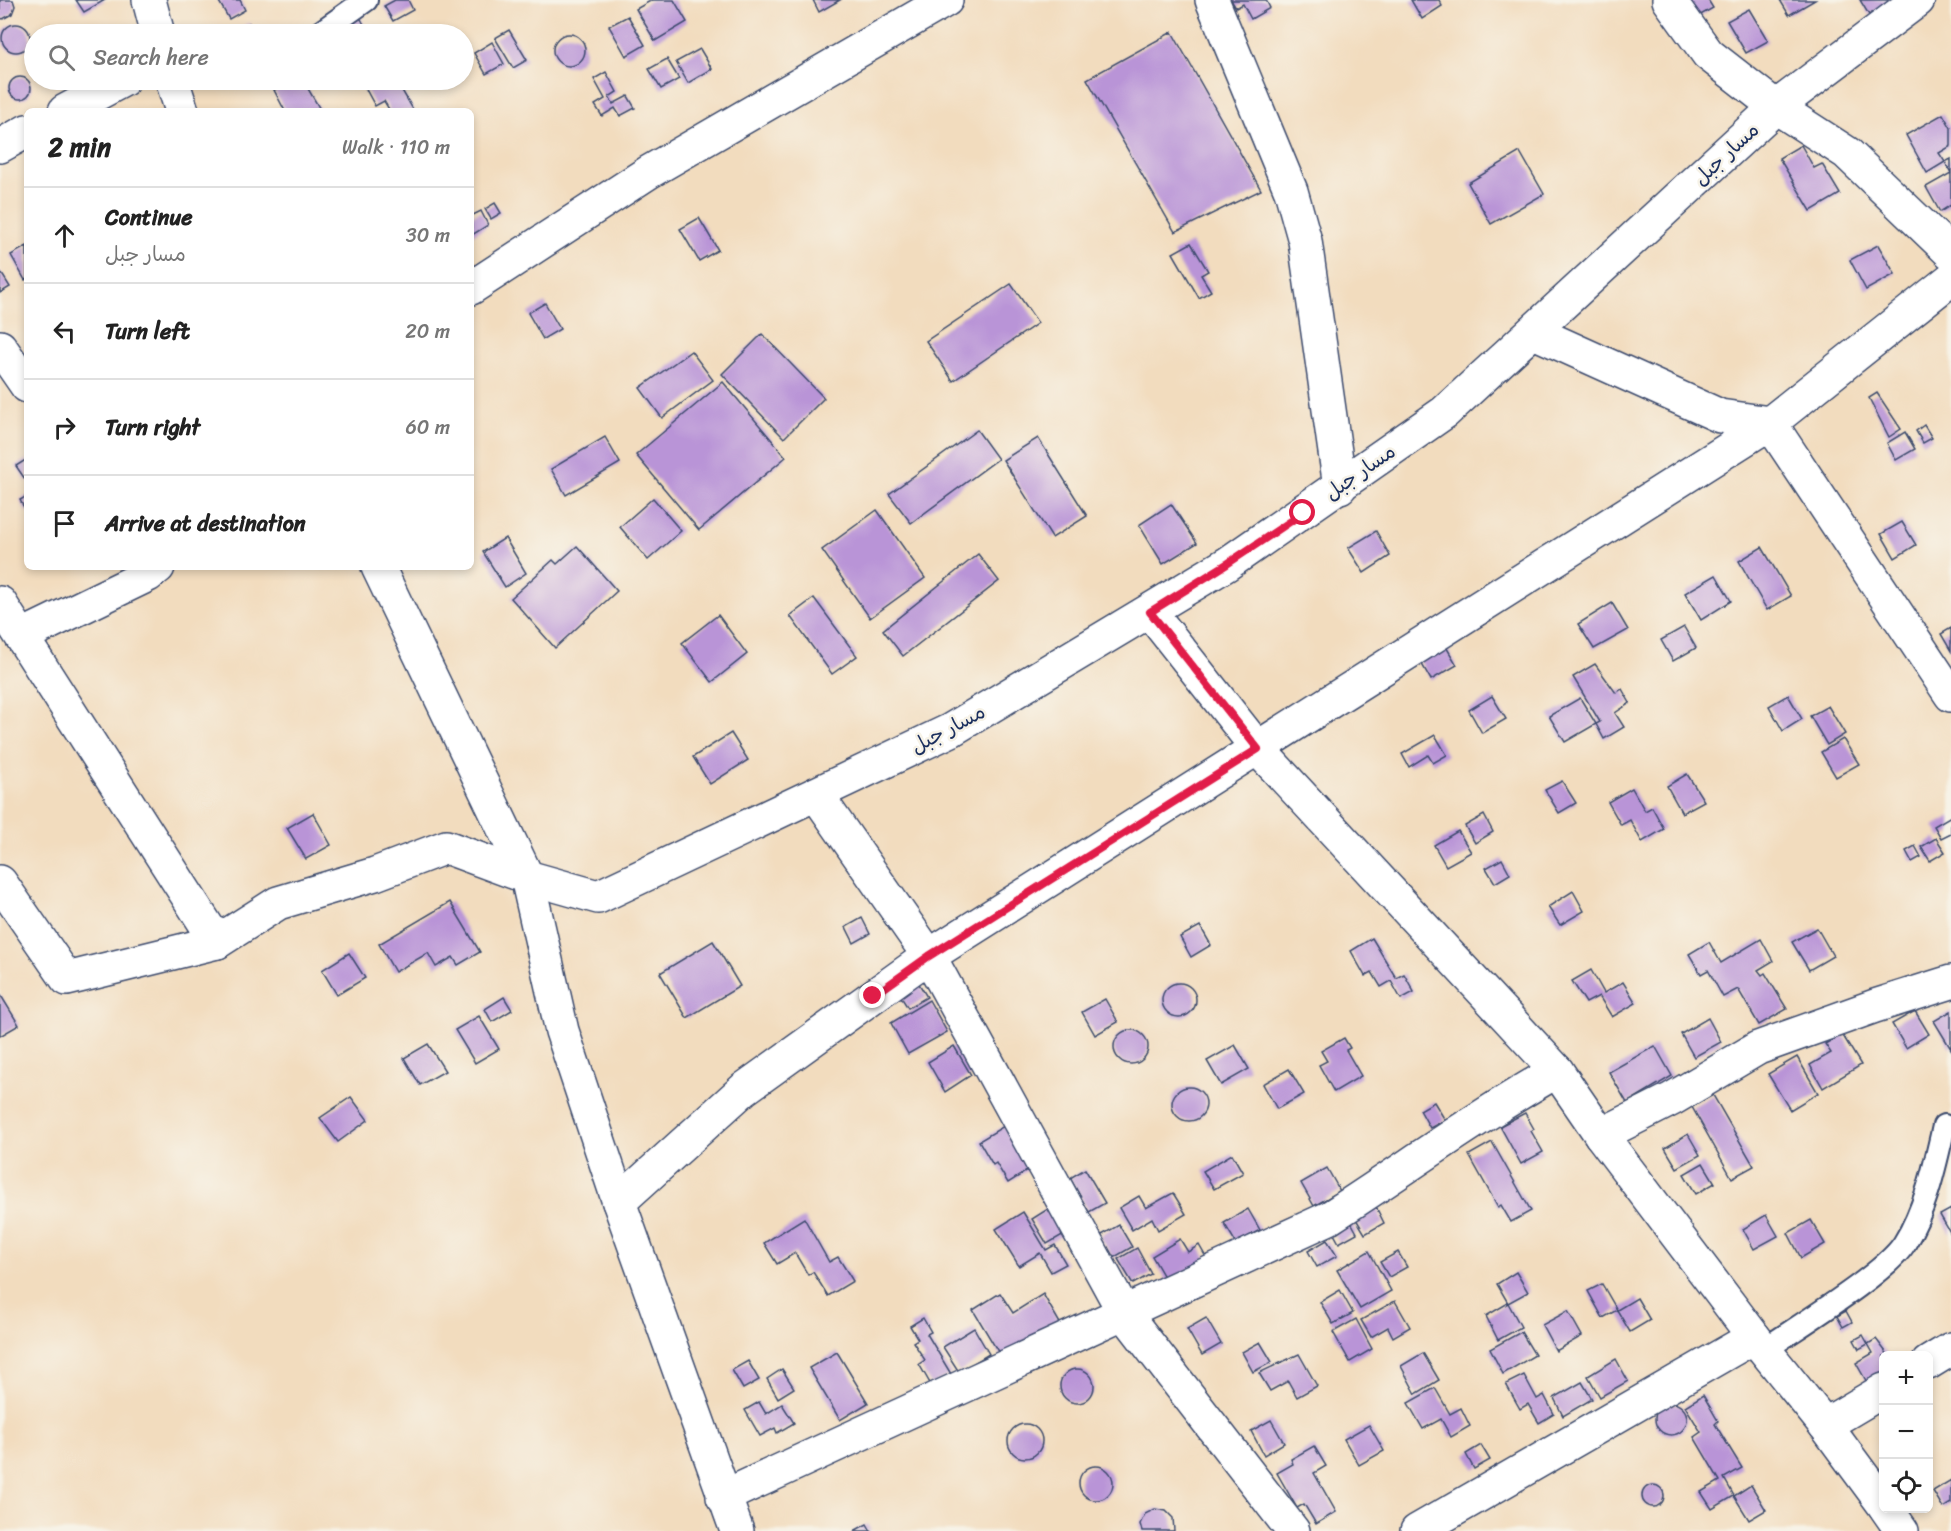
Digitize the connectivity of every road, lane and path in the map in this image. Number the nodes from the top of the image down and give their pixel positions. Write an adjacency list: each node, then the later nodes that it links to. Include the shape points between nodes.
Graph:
1 (149, 0): 7 (street)
2 (366, 0): 8 (lane)
3 (946, 0): 18 (street, via 649,172)
4 (1212, 0): 23 (street, via 1291,191 1305,241)
5 (1669, 0): 11 (street, via 1708,54)
6 (1918, 0): 11 (street, مسار جبل)
7 (155, 24)
8 (332, 24)
9 (104, 90): 12 (street)
10 (175, 90): 13 (street)
11 (1776, 107): 16 (street, via 1847,153); 19 (street, مسار جبل)
12 (70, 108)
13 (181, 108)
14 (24, 133): 15 (street)
15 (0, 146)
16 (1951, 253)
17 (1951, 279): 22 (street)
18 (474, 286)
19 (1534, 332): 22 (street, via 1720,416); 23 (street, مسار جبل, via 1445,412)
20 (0, 347): 21 (street)
21 (24, 382)
22 (1770, 423): 29 (street); 30 (street)
23 (1340, 487): 27 (street, مسار جبل)
24 (150, 570): 28 (street)
25 (379, 570): 32 (street)
26 (0, 603): 28 (street)
27 (1150, 612): 30 (street); 31 (street, مسار جبل, via 951,730)
28 (22, 636): 34 (street)
29 (1951, 695)
30 (1258, 749): 35 (street); 37 (street)
31 (816, 794): 32 (street, مسار جبل, via 598,897); 35 (street)
32 (527, 877): 34 (street, مسار جبل, via 446,847 375,874 278,903); 40 (street, via 562,1031)
33 (0, 882): 34 (street, مسار جبل, via 67,979)
34 (217, 942)
35 (929, 956): 40 (street, via 744,1089); 41 (street)
36 (1951, 982): 39 (street, via 1758,1048 1672,1099)
37 (1557, 1071): 39 (street); 41 (street, via 1494,1107 1329,1218)
38 (1944, 1126): 42 (lane, via 1932,1182 1904,1245 1875,1272)
39 (1601, 1134): 42 (street)
40 (619, 1202): 47 (street)
41 (1125, 1314): 47 (street); 51 (street)
42 (1759, 1343): 46 (street); 52 (street)
43 (1951, 1349): 44 (street)
44 (1933, 1360)
45 (1879, 1393): 46 (street)
46 (1826, 1425): 48 (street)
47 (723, 1497): 50 (street)
48 (1879, 1499)
49 (1889, 1513): 53 (street)
50 (737, 1531)
51 (1293, 1531)
52 (1417, 1531)
53 (1902, 1531)

